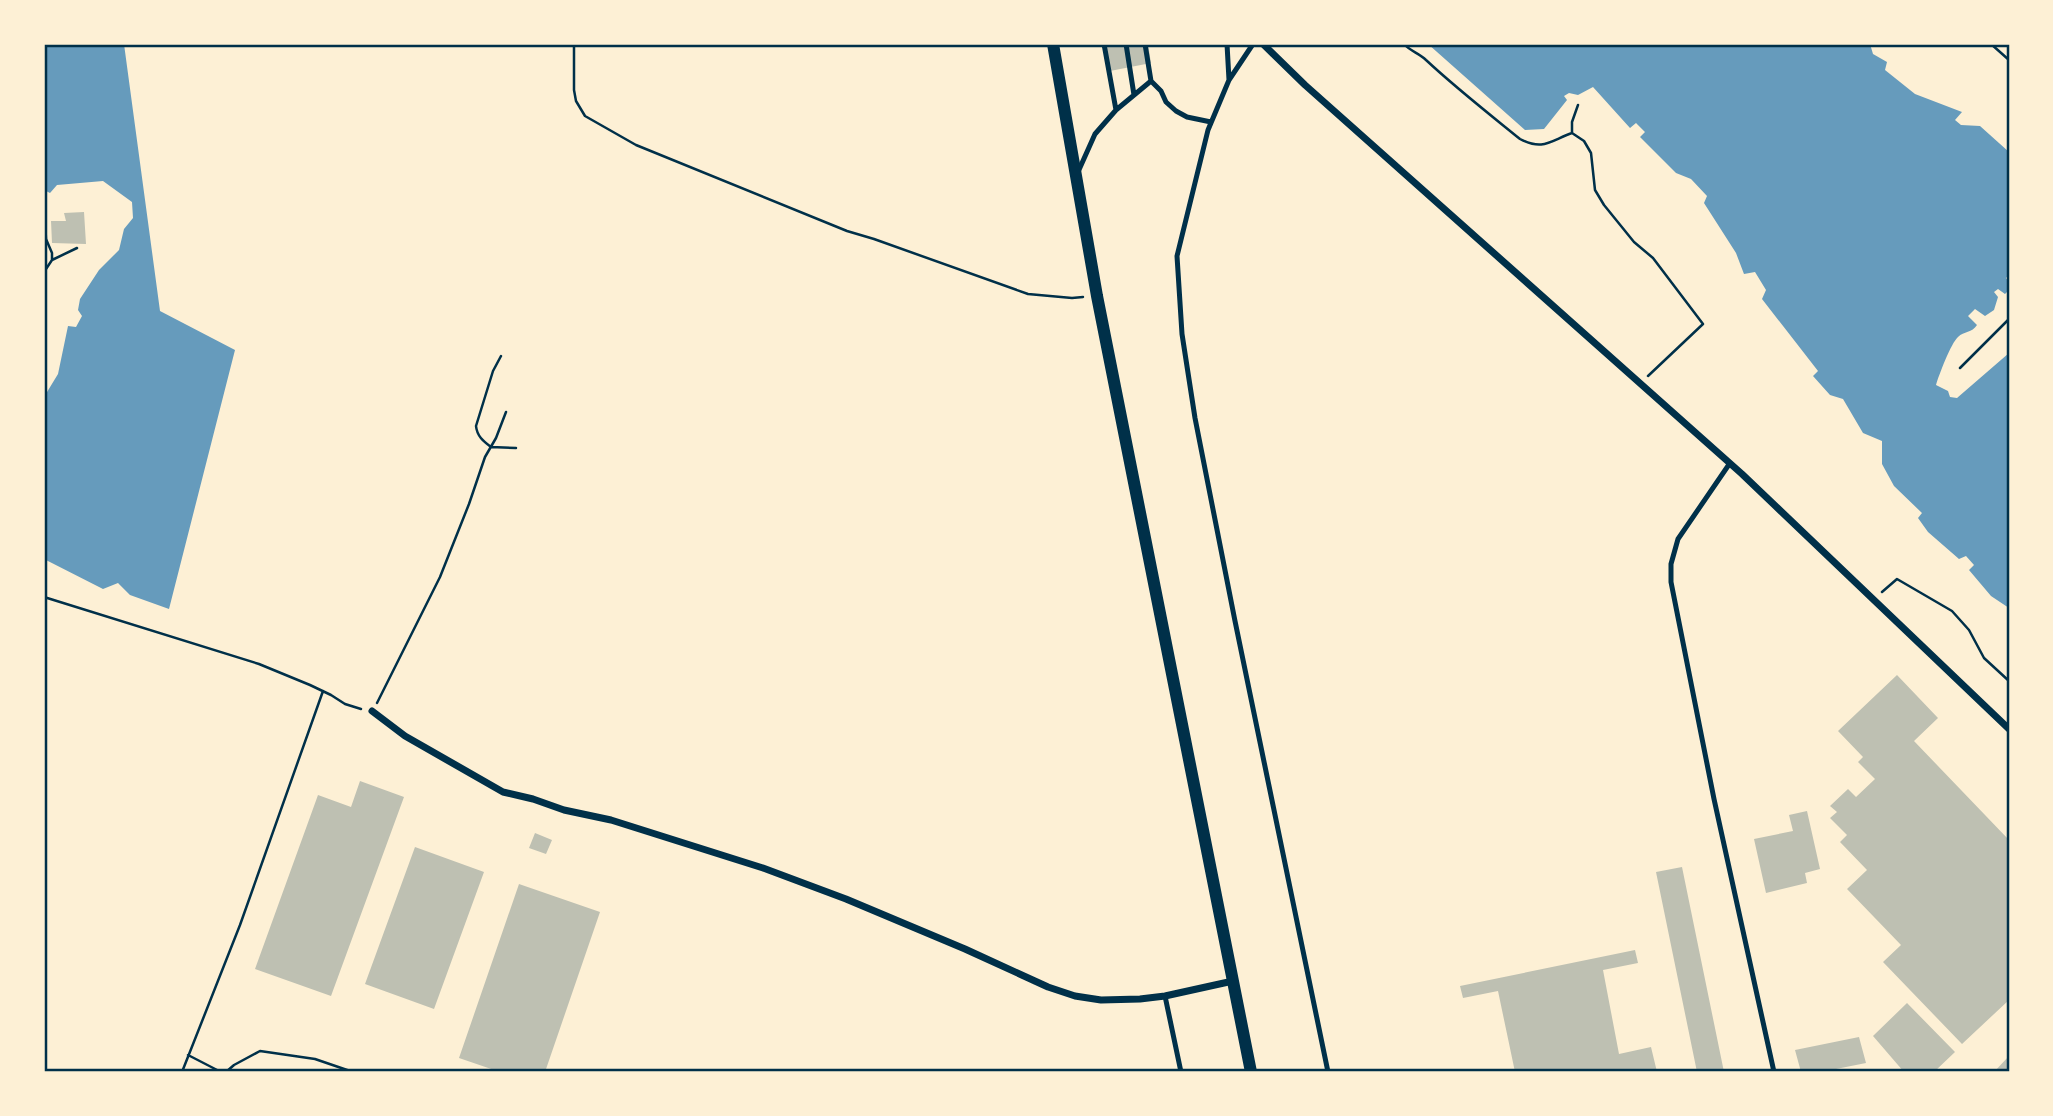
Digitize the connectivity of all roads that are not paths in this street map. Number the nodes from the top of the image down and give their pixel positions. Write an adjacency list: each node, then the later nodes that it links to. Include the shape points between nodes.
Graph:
1 (1053, 44): 13 (street)
2 (1104, 44): 11 (lane)
3 (1125, 44): 10 (lane)
4 (1144, 44): 9 (lane)
5 (1227, 44): 8 (lane)
6 (1253, 44): 8 (lane)
7 (1263, 44): 14 (street)
8 (1228, 80): 12 (lane)
9 (1151, 81): 10 (lane); 12 (lane, via 1177,111)
10 (1134, 95): 11 (lane)
11 (1116, 110): 13 (lane, via 1095,134)
12 (1211, 122): 21 (lane, via 1177,256 1182,334 1237,631)
13 (1077, 175): 17 (street)
14 (1730, 463): 16 (street); 22 (lane, via 1678,539 1671,582)
15 (372, 711): 18 (street, via 405,736 503,792 763,868 1075,996 1101,1000)
16 (2009, 729)
17 (1233, 981): 18 (street); 20 (street)
18 (1166, 996): 19 (lane)
19 (1181, 1072)
20 (1251, 1072)
21 (1328, 1072)
22 (1774, 1072)

